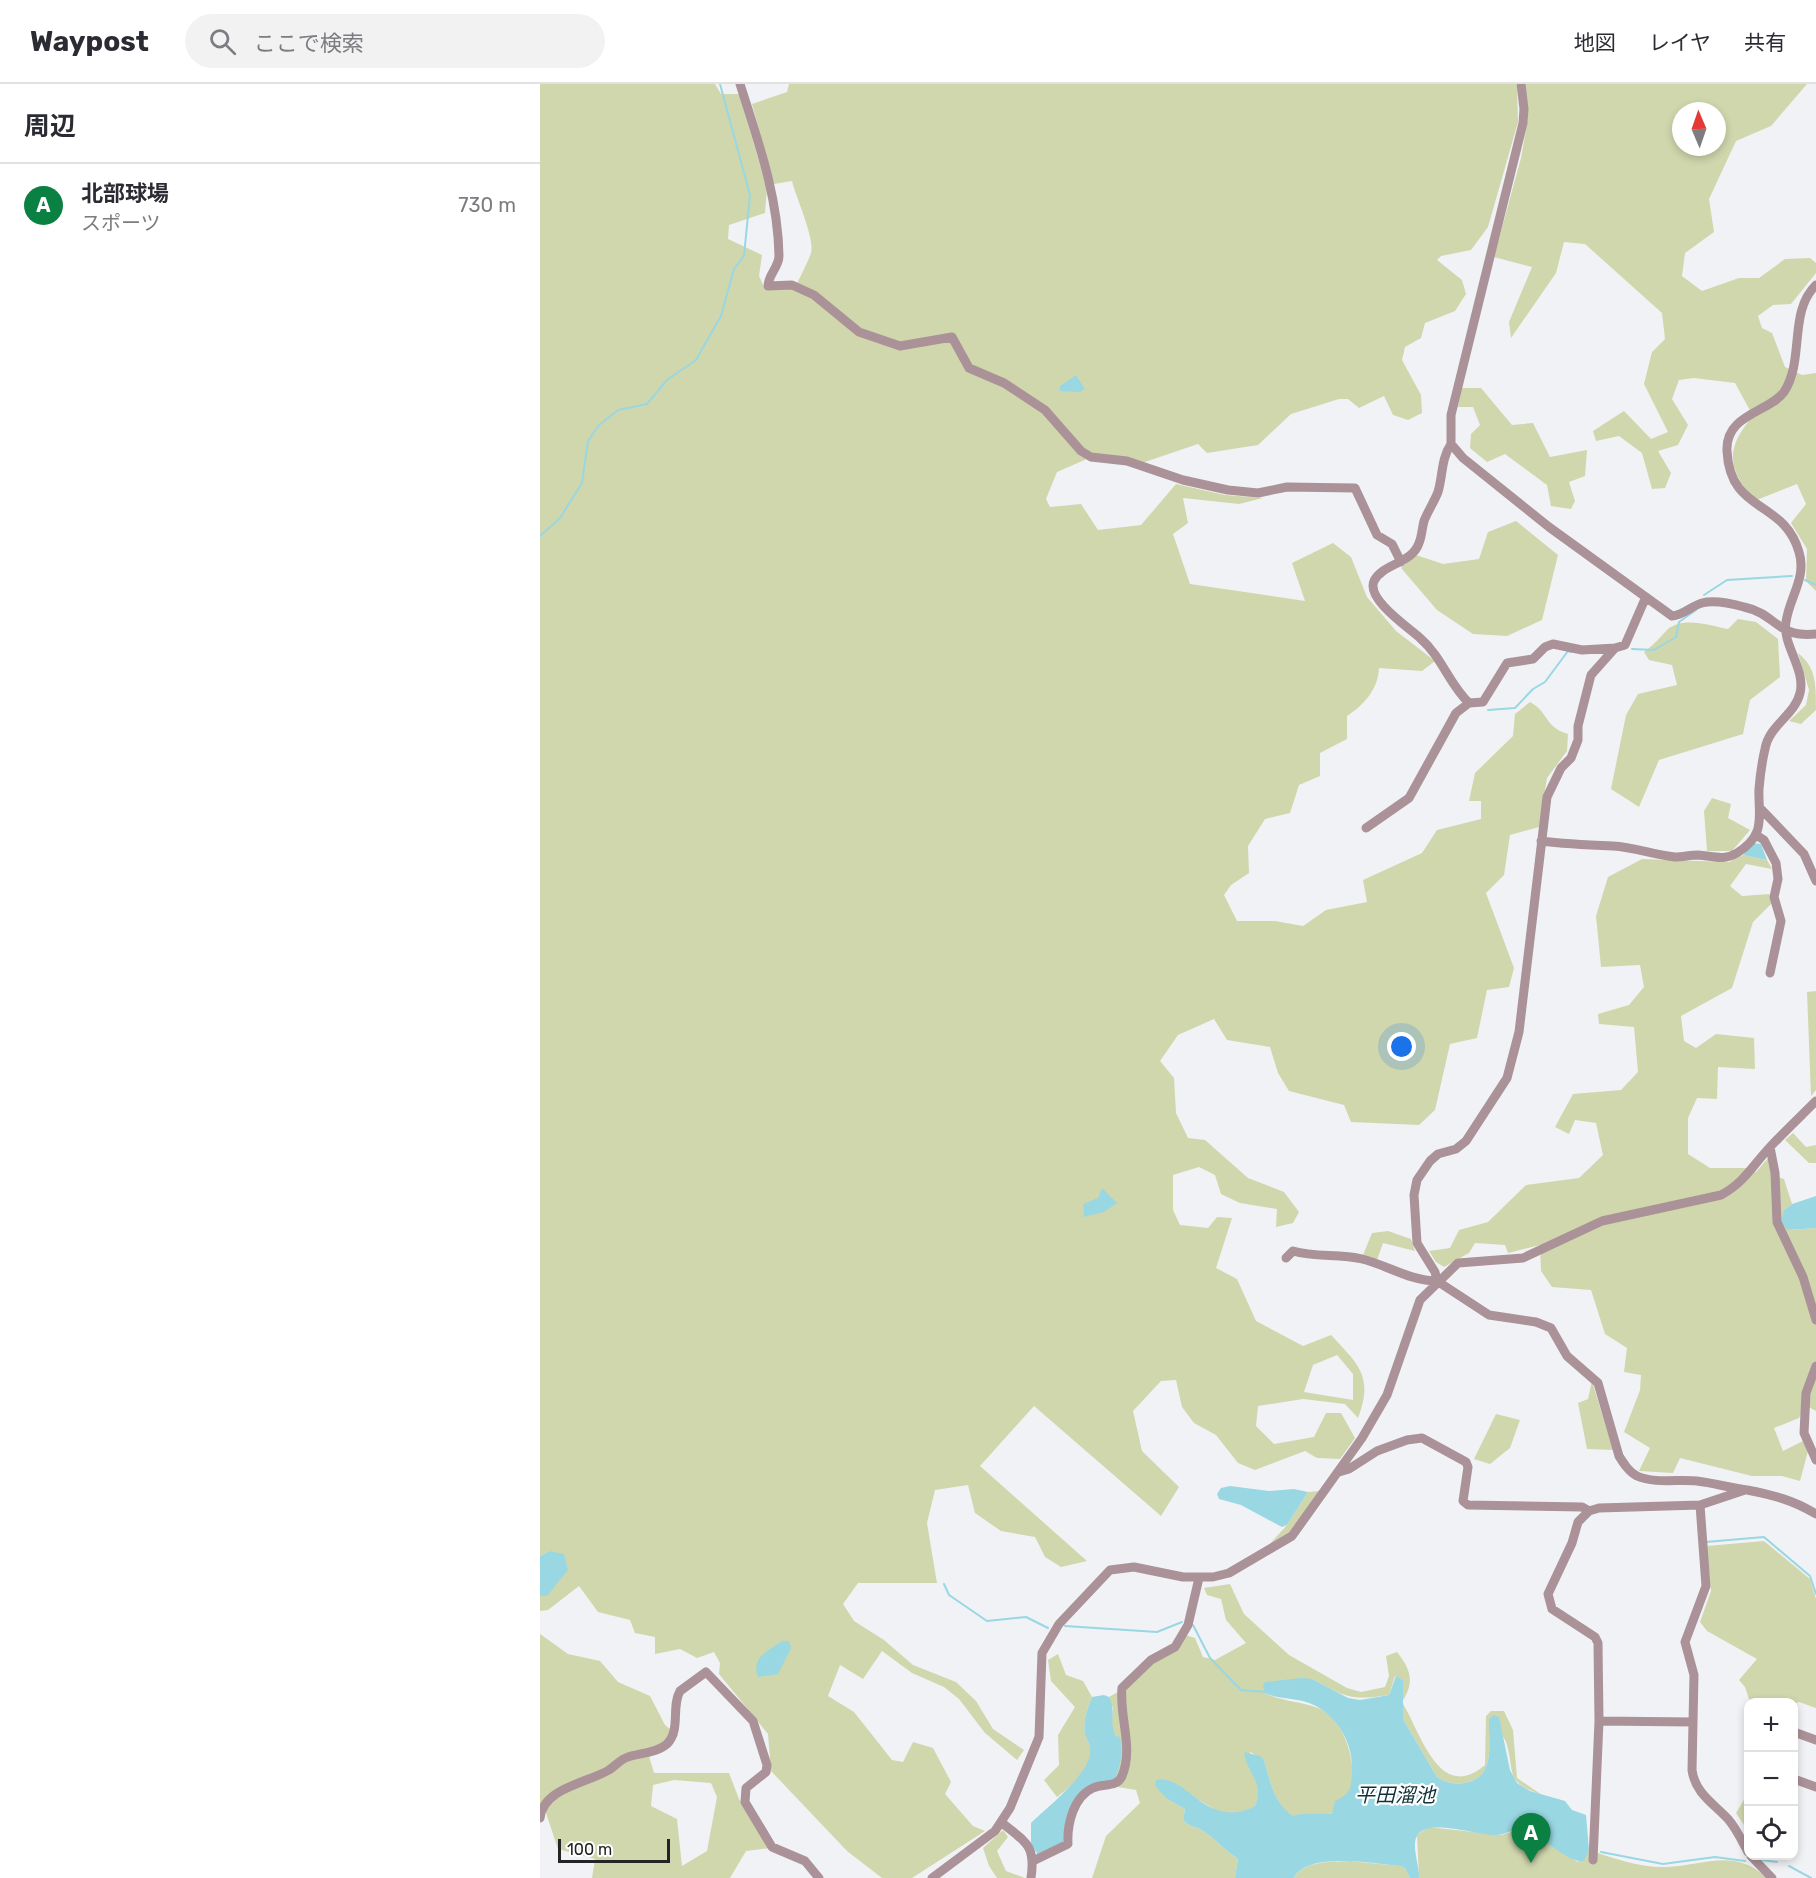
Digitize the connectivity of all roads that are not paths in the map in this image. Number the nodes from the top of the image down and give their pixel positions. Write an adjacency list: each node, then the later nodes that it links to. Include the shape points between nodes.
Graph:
1 (740, 84): 5 (street, via 762,148 771,191 779,260 768,278 768,286 792,285 814,295 860,332 900,346 952,337 969,368 1004,383 1045,410 1091,457 1127,461 1228,490 1258,493 1287,487 1355,488 1377,535 1392,544)
2 (1521, 84): 4 (street, via 1523,123 1451,415)
3 (1816, 285): 7 (street, via 1803,306 1793,372 1784,391 1741,420 1727,449 1731,476 1741,494 1783,522 1800,553 1800,579 1785,623)
4 (1451, 444): 5 (street, via 1419,545); 6 (street, via 1463,458)
5 (1401, 562): 10 (street, via 1375,579 1373,594 1426,643 1439,658 1456,691)
6 (1645, 599): 7 (street, via 1672,616 1702,603 1744,607 1764,614); 9 (street, via 1624,645)
7 (1786, 633): 8 (street); 11 (street, via 1801,692 1765,746 1759,788)
8 (1816, 634)
9 (1615, 648): 10 (street, via 1582,650 1553,644 1545,647 1533,659 1508,663 1483,702); 14 (street, via 1591,675 1578,740 1546,797)
10 (1469, 703): 12 (street, via 1456,713 1409,798)
11 (1762, 810): 13 (street); 15 (street, via 1804,854)
12 (1366, 828)
13 (1756, 835): 14 (street, via 1738,853 1723,859); 16 (street, via 1764,840 1776,863 1778,879 1774,897 1781,921)
14 (1541, 841): 20 (street, via 1519,1032 1507,1078 1466,1141 1456,1149 1438,1154 1417,1180 1417,1243)
15 (1816, 881)
16 (1770, 973)
17 (1816, 1101): 18 (street)
18 (1770, 1147): 20 (street, via 1748,1176 1721,1195 1602,1221 1523,1258 1458,1263); 21 (street, via 1777,1222 1803,1277)
19 (1286, 1258): 20 (street, via 1293,1251 1310,1256 1362,1258 1425,1281)
20 (1437, 1281): 24 (street, via 1420,1300 1387,1395); 25 (street, via 1489,1315 1551,1328 1567,1356 1598,1383 1619,1456 1636,1476 1715,1483)
21 (1816, 1320)
22 (1816, 1366): 23 (street, via 1806,1394 1804,1433)
23 (1816, 1460)
24 (1339, 1472): 27 (street, via 1377,1450 1422,1438 1466,1462 1463,1501 1467,1505 1582,1507); 29 (street, via 1292,1536 1228,1573)
25 (1745, 1490): 26 (street); 28 (street, via 1775,1494)
26 (1700, 1505): 27 (street); 31 (street, via 1707,1586 1685,1642 1694,1675)
27 (1589, 1511): 30 (street, via 1578,1522 1548,1602 1598,1643)
28 (1816, 1514)
29 (1199, 1578): 37 (street, via 1134,1567 1110,1570 1059,1624 1042,1653 1039,1737); 43 (street, via 1188,1625 1175,1647 1150,1660 1122,1689 1126,1757 1121,1777 1084,1794 1067,1829 1068,1844)
30 (1599, 1721): 31 (street); 41 (street)
31 (1693, 1722): 39 (street, via 1694,1782 1730,1821)
32 (1798, 1733): 33 (street)
33 (1816, 1740)
34 (1798, 1780): 35 (street)
35 (1816, 1787)
36 (540, 1818): 44 (street, via 545,1803 555,1794 608,1770 626,1757 669,1742 680,1691 706,1672 753,1721 767,1765 766,1772 746,1788 745,1802 772,1847 805,1861)
37 (1001, 1822): 43 (street, via 1026,1843); 45 (street, via 978,1845)
38 (1744, 1837): 39 (street)
39 (1741, 1840): 40 (street)
40 (1744, 1845)
41 (1593, 1860)
42 (1756, 1860): 47 (street)
43 (1033, 1861): 46 (street)
44 (819, 1878)
45 (932, 1878)
46 (1031, 1878)
47 (1772, 1878)

